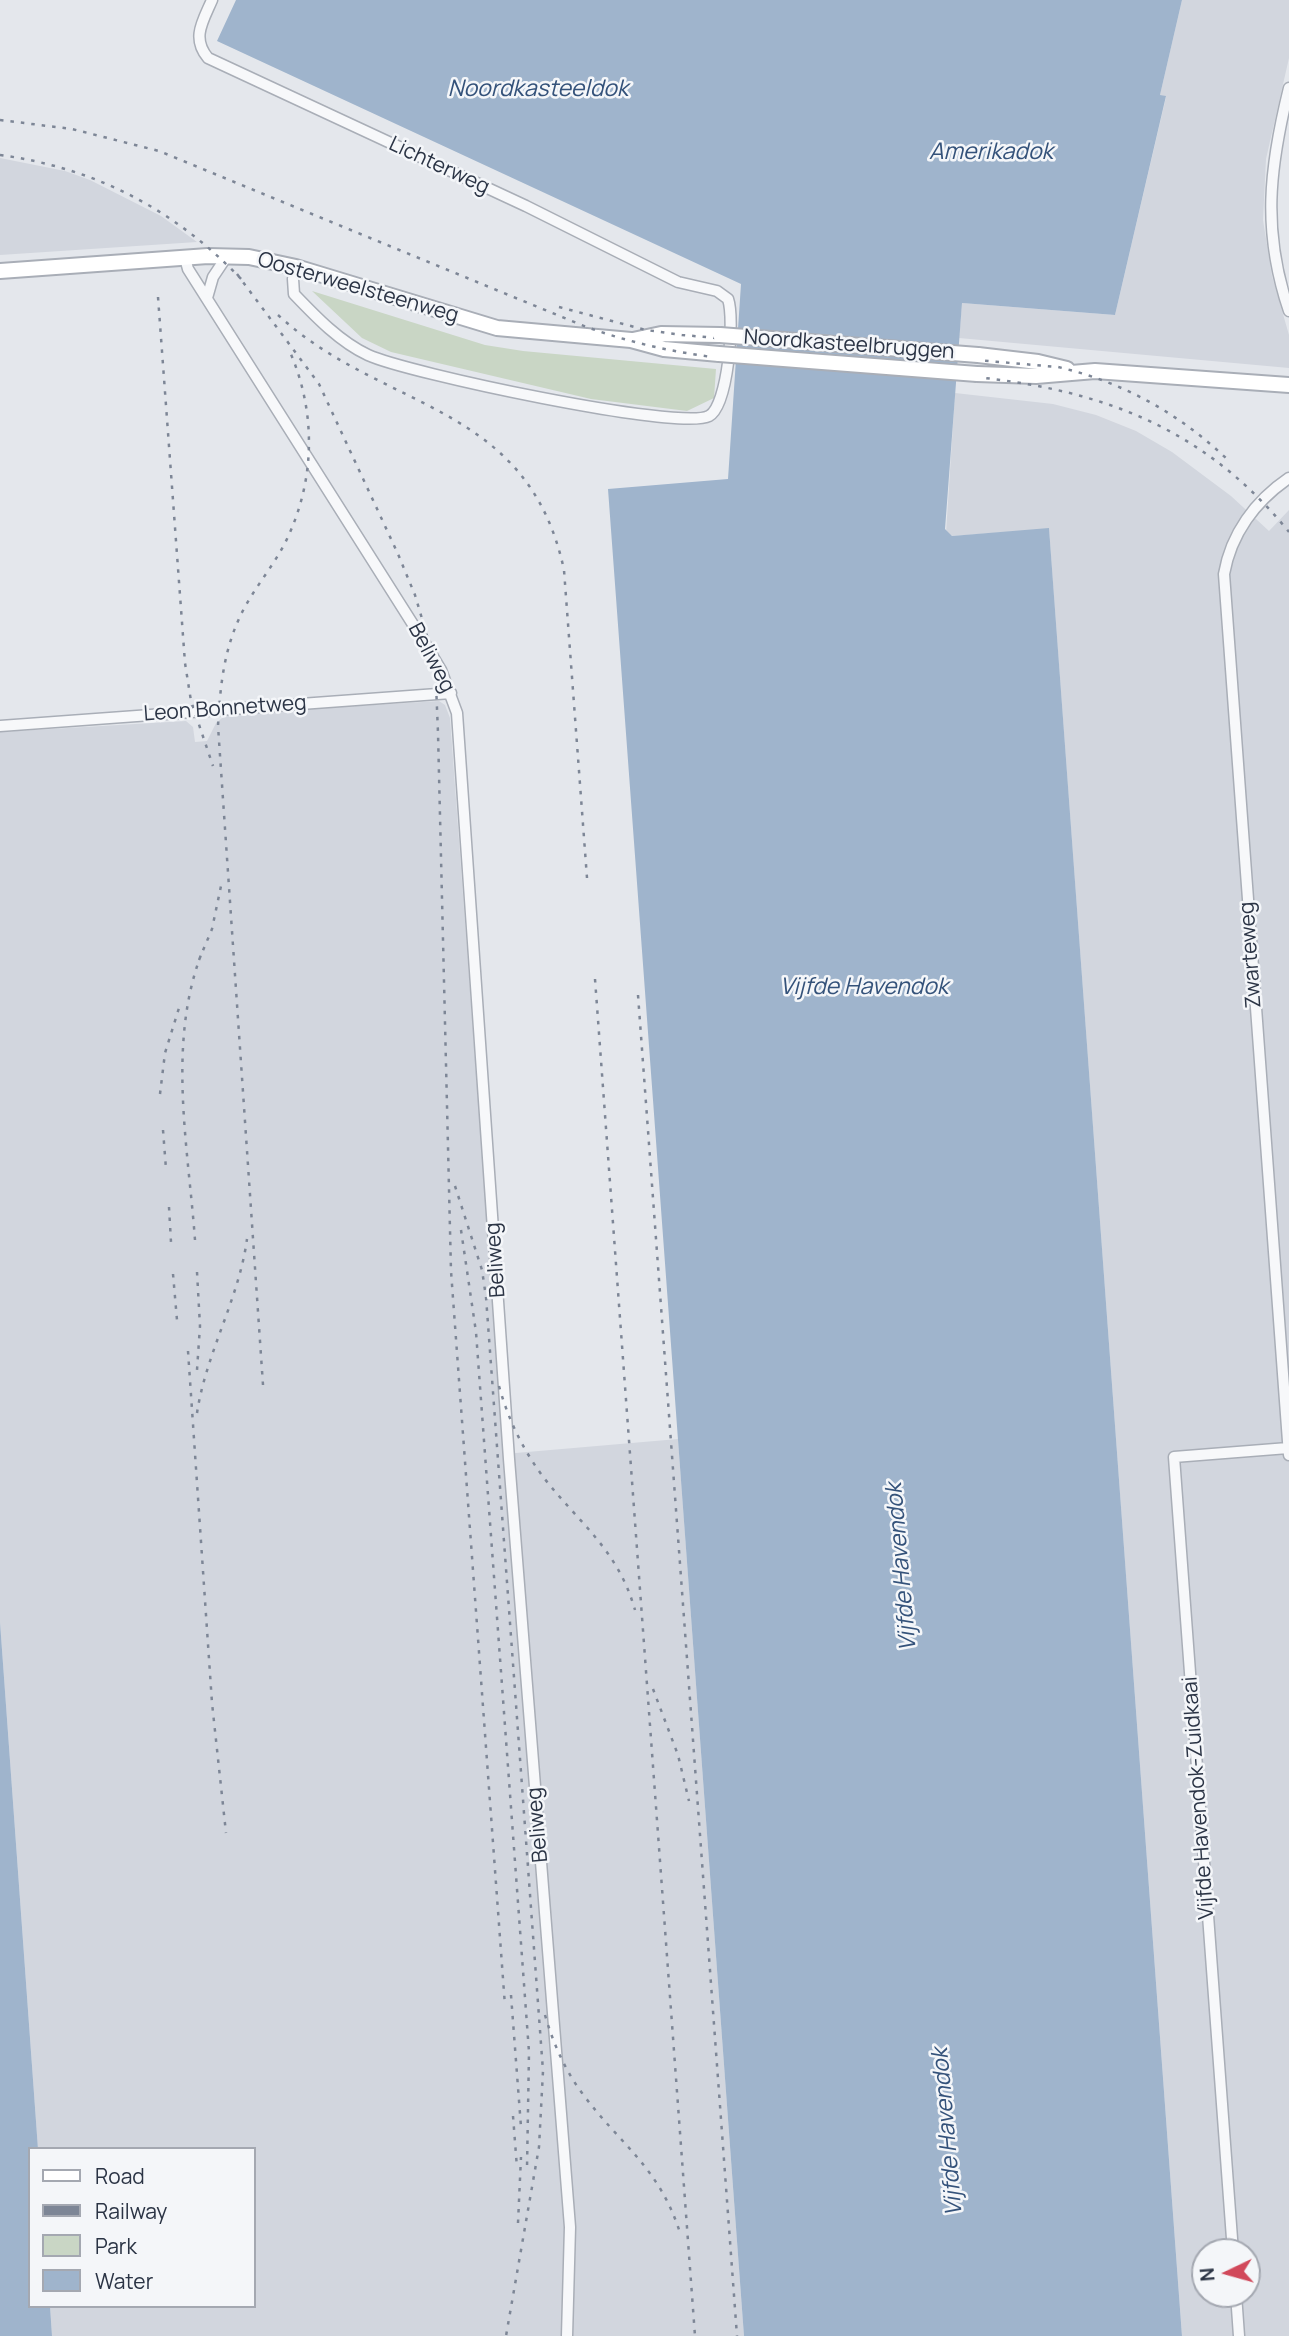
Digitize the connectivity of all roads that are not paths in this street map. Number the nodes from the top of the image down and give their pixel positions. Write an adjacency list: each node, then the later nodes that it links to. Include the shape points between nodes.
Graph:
1 (212, 0): 5 (street, Lichterweg, via 198,37 208,58 678,282 717,291 728,299 732,317 722,402 709,416 686,419 585,406 389,364 349,344 295,294)
2 (1289, 88): 8 (street, via 1276,142 1270,206 1275,260)
3 (227, 256): 4 (main road, Oosterweelsteenweg); 5 (main road, Oosterweelsteenweg); 7 (street, via 213,277)
4 (185, 258): 6 (main road, Oosterweelsteenweg); 7 (street, Beliweg)
5 (296, 267): 10 (main road, Oosterweelsteenweg, via 497,328)
6 (0, 271)
7 (207, 298): 15 (street, Beliweg, via 426,645)
8 (1289, 311)
9 (720, 335): 10 (main road, Oosterweelsteenweg, via 662,334); 12 (main road, Noordkasteelbruggen, bridge, via 978,355)
10 (631, 340): 11 (main road, Oosterweelsteenweg, via 664,349)
11 (719, 354): 12 (main road, Noordkasteelbruggen, bridge, via 977,374 1036,376)
12 (1076, 371): 13 (main road)
13 (1289, 385)
14 (1289, 478): 17 (street, Zwarteweg, via 1243,522 1224,573)
15 (451, 694): 16 (street, Leon Bonnetweg); 21 (street, Beliweg, via 458,727 511,1487 570,2227)
16 (0, 726)
17 (1288, 1448): 18 (street, Zwarteweg); 19 (street, Vijfde Havendok-Zuidkaai, via 1174,1457)
18 (1289, 1455)
19 (1232, 2238)
20 (1237, 2308): 22 (street)
21 (567, 2336)
22 (1239, 2336)

